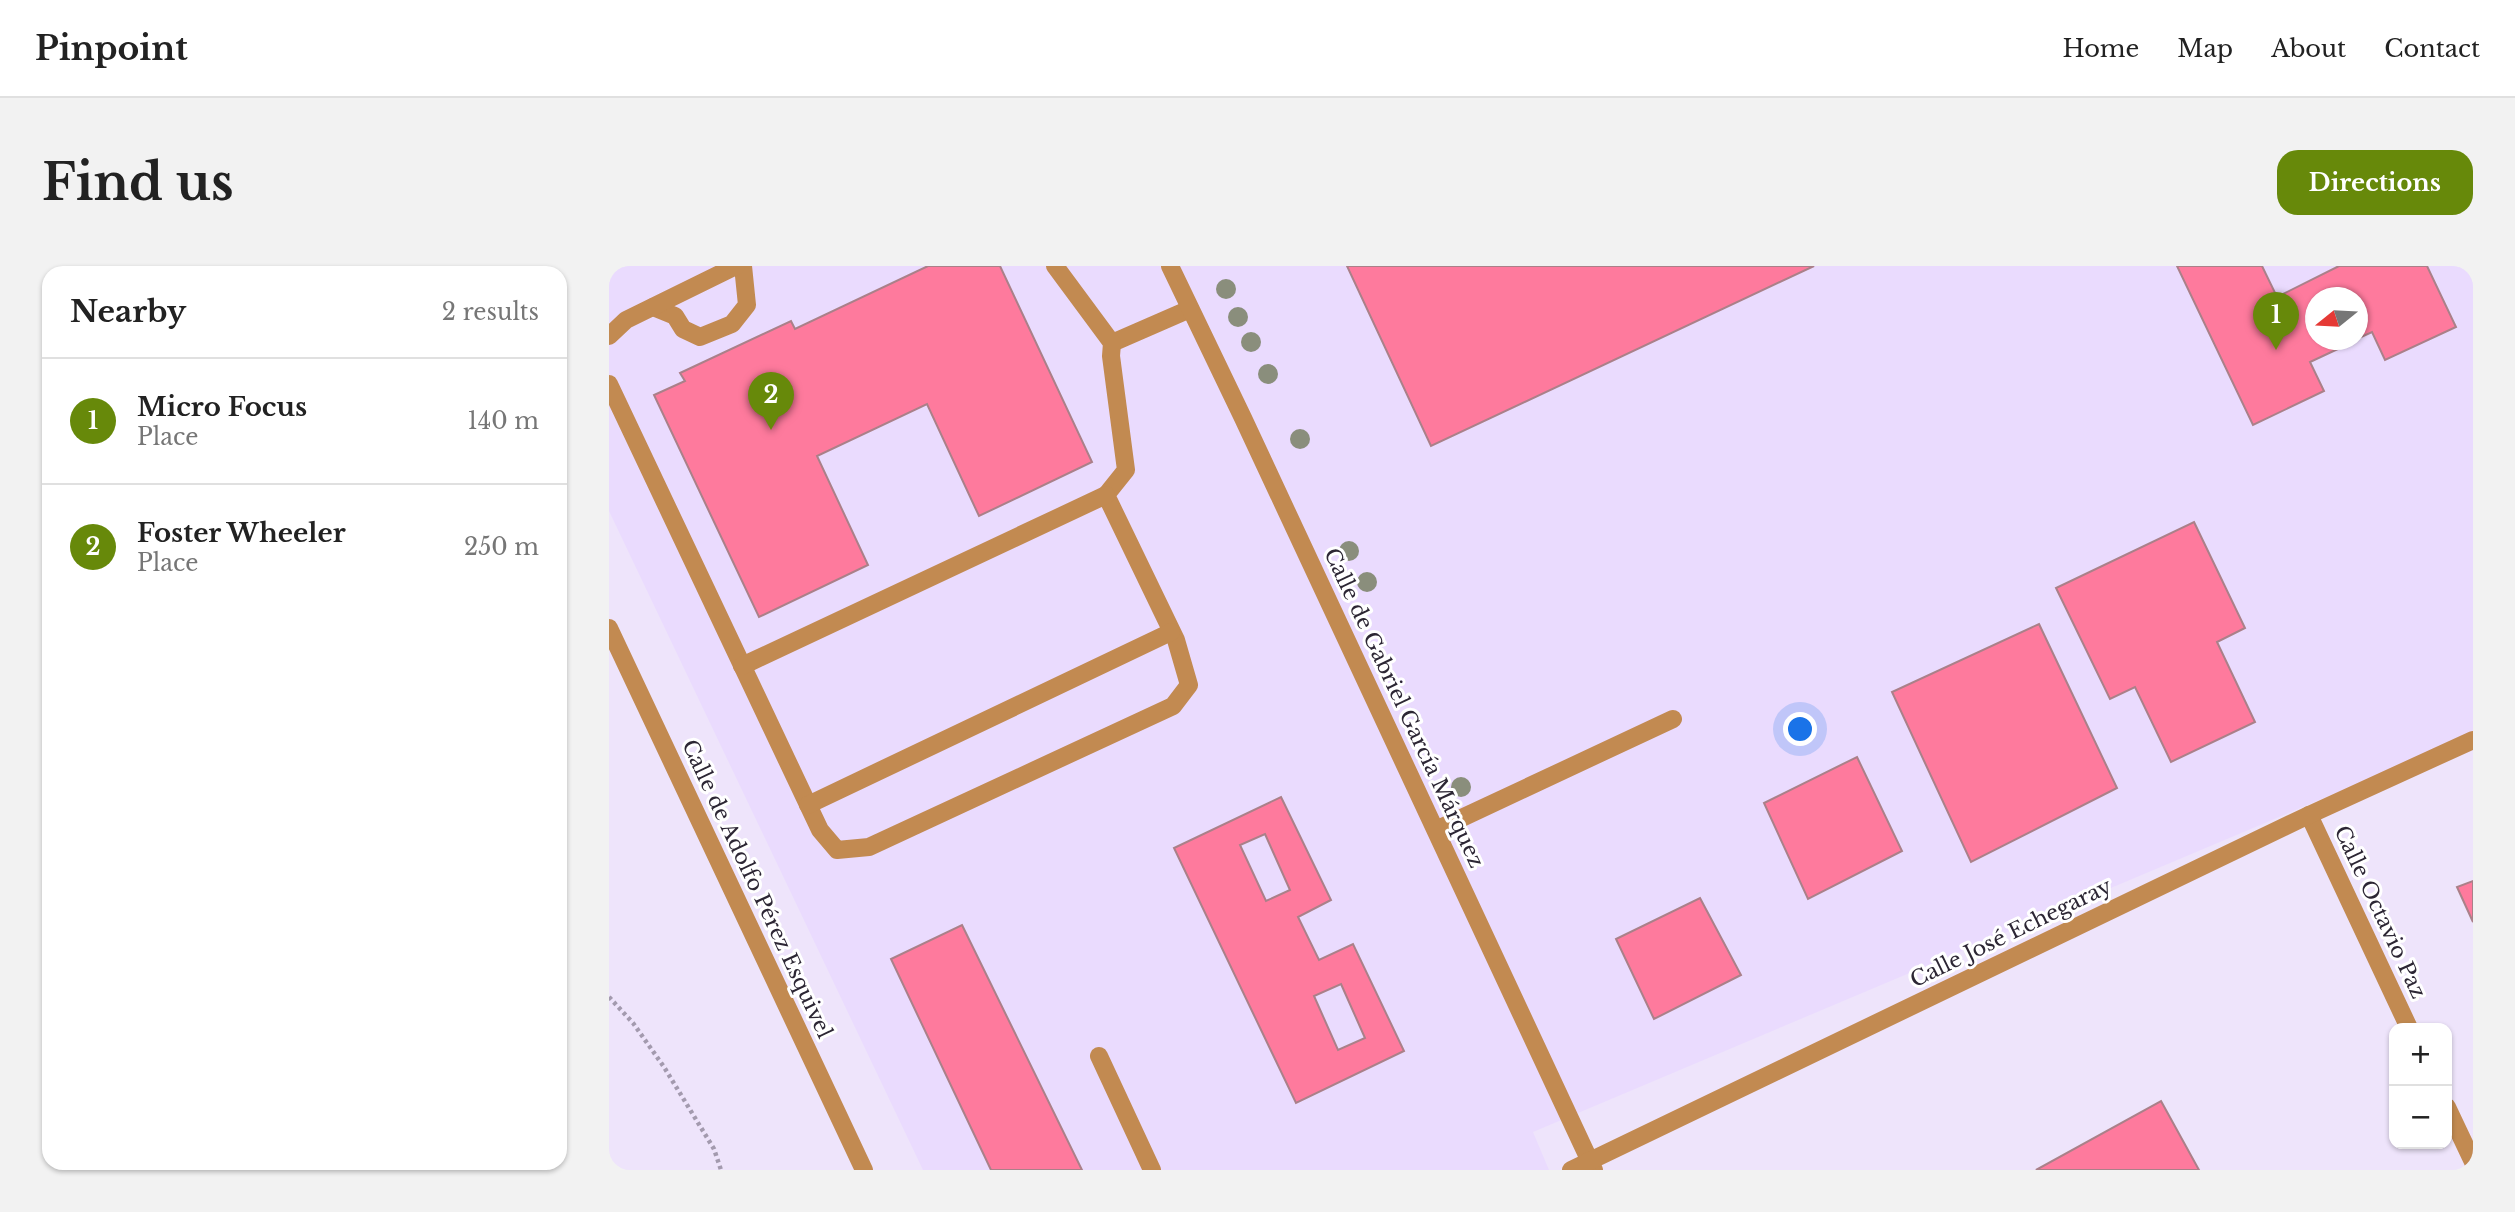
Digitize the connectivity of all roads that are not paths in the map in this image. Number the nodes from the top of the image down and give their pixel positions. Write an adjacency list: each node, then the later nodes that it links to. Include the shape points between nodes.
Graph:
1 (736, 266): 5 (street)
2 (743, 266): 5 (street, via 747,305 732,324 700,338 683,329 675,316)
3 (1055, 266): 8 (street)
4 (1170, 266): 6 (street, Calle de Gabriel García Márquez)
5 (653, 307): 7 (street, via 626,320)
6 (1190, 309): 8 (street); 18 (street, Calle de Gabriel García Márquez)
7 (609, 336)
8 (1112, 343): 10 (street, via 1126,470)
9 (609, 384): 13 (street)
10 (1106, 495): 12 (street); 13 (street)
11 (609, 628): 24 (street, Calle de Adolfo Pérez Esquivel)
12 (1171, 632): 16 (street); 16 (street, via 1189,685 1173,706 869,846 837,850 820,831)
13 (742, 666): 16 (street)
14 (1673, 719): 18 (street)
15 (2473, 740): 17 (street, Calle José Echegaray)
16 (808, 805)
17 (2309, 815): 19 (street, Calle Octavio Paz); 23 (street, Calle José Echegaray)
18 (1436, 830): 23 (street, Calle de Gabriel García Márquez)
19 (2407, 1023)
20 (1099, 1056): 25 (street)
21 (2452, 1118): 22 (street)
22 (2473, 1162)
23 (1592, 1166): 26 (street, Calle José Echegaray)
24 (864, 1170)
25 (1152, 1170)
26 (1570, 1170)

